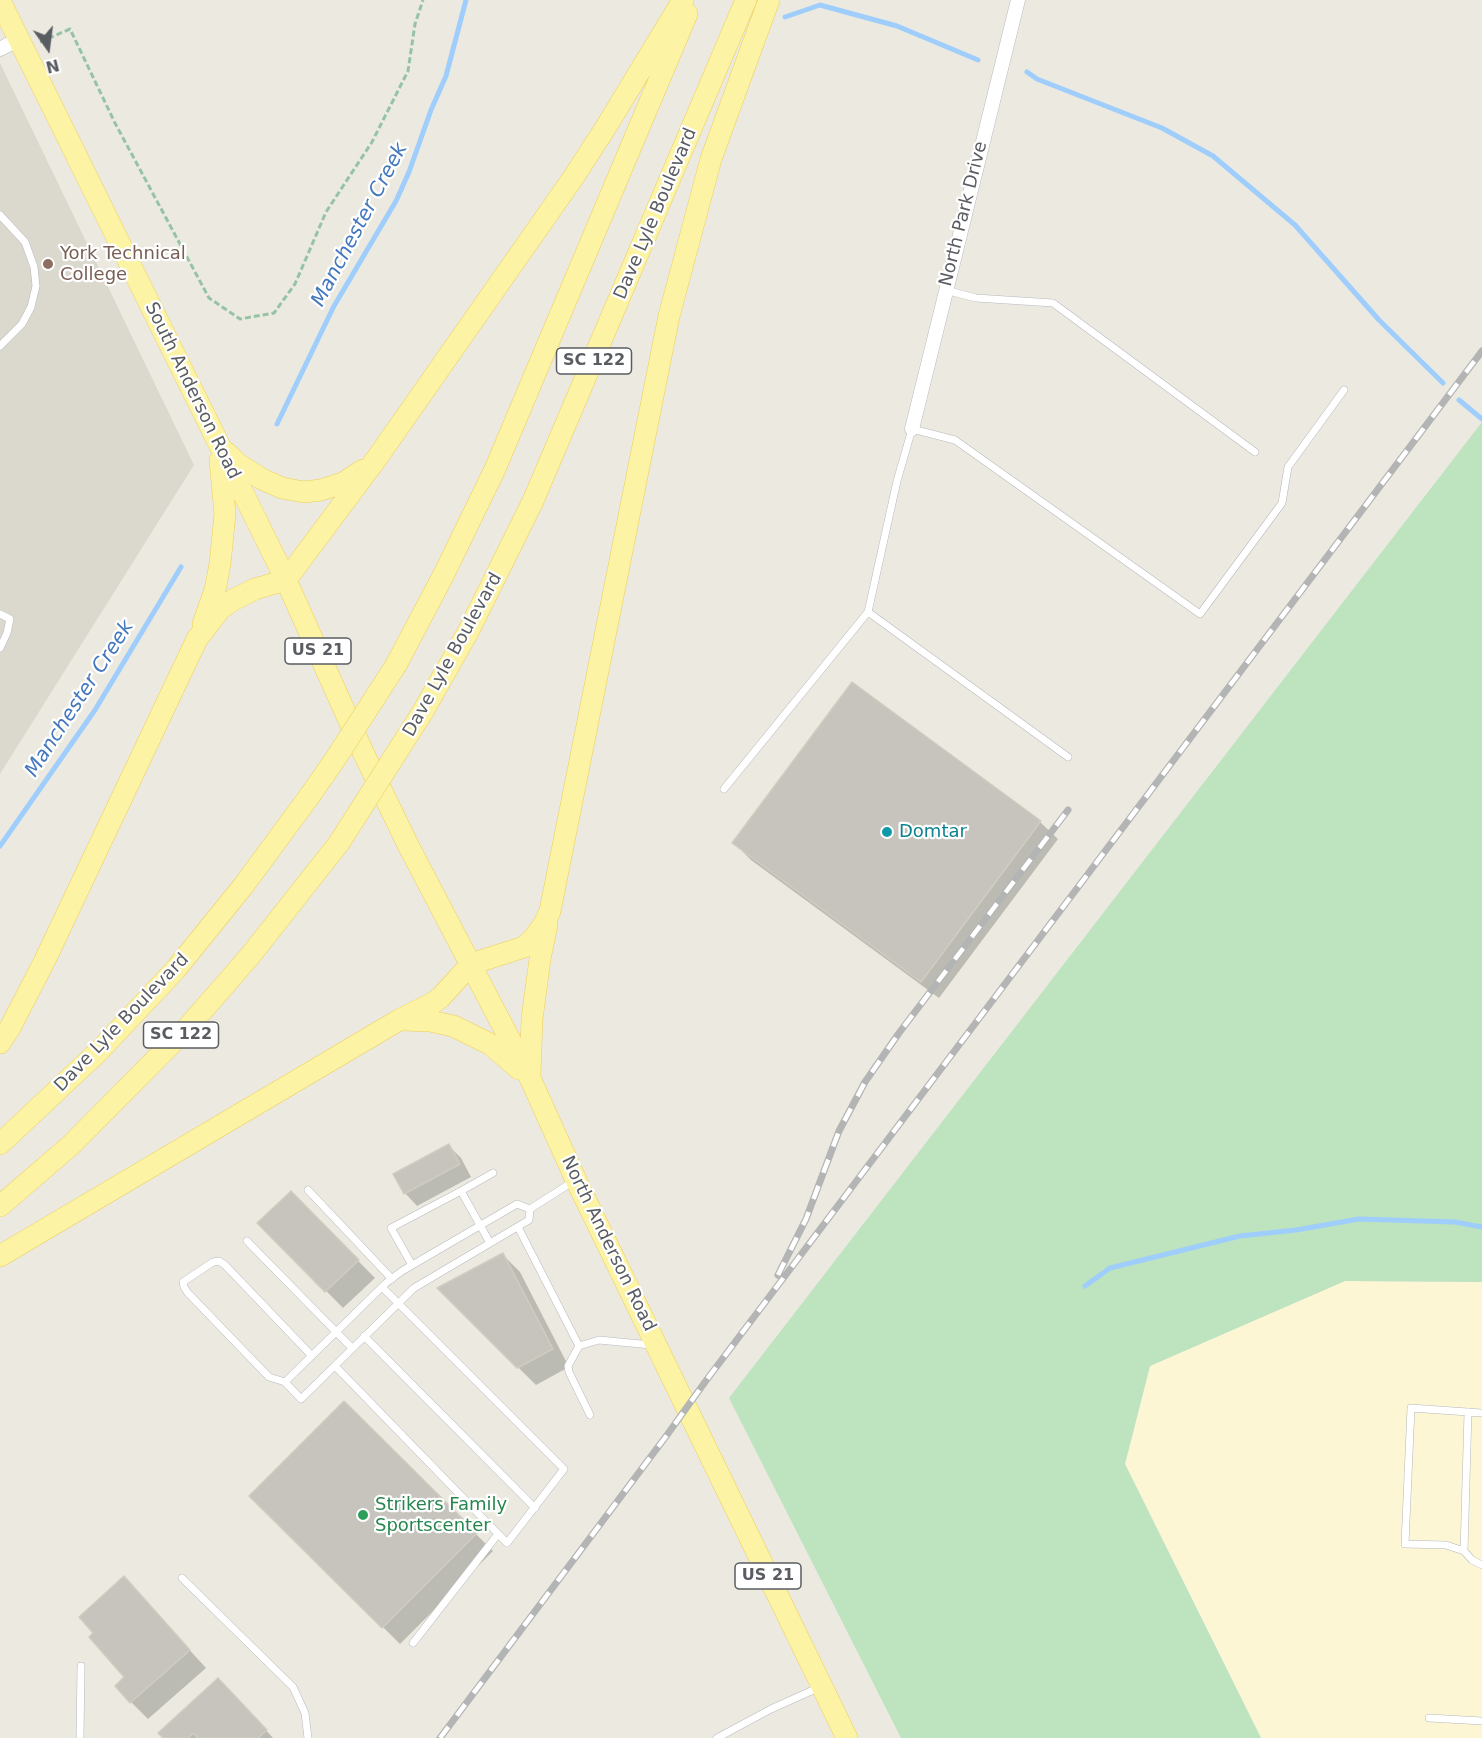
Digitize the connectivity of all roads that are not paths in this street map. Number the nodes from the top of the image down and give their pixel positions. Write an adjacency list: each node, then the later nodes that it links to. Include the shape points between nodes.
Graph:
1 (683, 0): 15 (main road, via 573,178)
2 (693, 0): 29 (main road, Dave Lyle Boulevard / SC 122, bridge, via 495,469 396,665 311,794 176,969 99,1051)
3 (746, 0): 34 (main road, Dave Lyle Boulevard / SC 122, bridge, via 533,501 468,632 422,713 339,843 250,956 188,1027 71,1145)
4 (769, 0): 24 (main road, via 711,159 669,316)
5 (1018, 0): 9 (street, North Park Drive)
6 (0, 1): 7 (main road, South Anderson Road / US 21)
7 (14, 46): 13 (main road, South Anderson Road / US 21)
8 (0, 215): 10 (lane, via 25,242 36,286 22,324)
9 (945, 290): 12 (street, North Park Drive); 14 (lane, via 976,298 1053,303)
10 (0, 346)
11 (1344, 390): 12 (lane, via 1288,467 1282,502 1200,614 955,440)
12 (912, 429): 17 (lane)
13 (219, 444): 15 (main road, via 238,464 262,479 304,492 343,483); 16 (main road, South Anderson Road / US 21); 19 (main road, via 225,514 220,564)
14 (1255, 452)
15 (377, 458): 16 (main road)
16 (286, 580): 19 (main road, via 233,600 220,609); 21 (main road, South Anderson Road / US 21)
17 (868, 612): 22 (lane); 23 (lane)
18 (0, 614): 20 (lane, via 10,619)
19 (197, 639): 27 (main road, via 45,960)
20 (0, 648)
21 (363, 752): 25 (main road, North Anderson Road / US 21)
22 (1068, 757)
23 (724, 789)
24 (549, 911): 25 (main road, via 524,947); 28 (main road, via 535,988)
25 (471, 964): 26 (main road, via 441,997); 28 (main road, North Anderson Road / US 21)
26 (399, 1020): 28 (main road, via 441,1022 475,1035 503,1053); 40 (main road)
27 (0, 1043)
28 (530, 1078): 31 (main road, North Anderson Road / US 21)
29 (0, 1144)
30 (493, 1173): 33 (lane)
31 (576, 1180): 35 (lane); 48 (main road, North Anderson Road / US 21)
32 (308, 1190): 42 (lane)
33 (460, 1191): 36 (lane); 41 (lane, via 392,1228)
34 (0, 1206)
35 (530, 1209): 36 (lane, via 517,1204); 37 (lane, via 528,1220)
36 (480, 1225): 39 (lane); 41 (lane)
37 (518, 1227): 39 (lane); 47 (lane)
38 (248, 1241): 45 (lane)
39 (490, 1243): 44 (lane, via 414,1288)
40 (0, 1256)
41 (412, 1265): 42 (lane)
42 (392, 1279): 43 (lane)
43 (382, 1287): 44 (lane); 45 (lane)
44 (398, 1303): 46 (lane); 56 (lane, via 564,1469)
45 (336, 1332): 49 (lane); 50 (lane)
46 (364, 1336): 49 (lane); 56 (lane)
47 (579, 1346): 48 (lane, via 599,1340); 55 (lane, via 568,1366)
48 (657, 1346): 63 (main road, North Anderson Road / US 21)
49 (352, 1348): 51 (lane)
50 (312, 1356): 52 (lane); 52 (lane, via 219,1261 186,1278 183,1282 188,1293 269,1377)
51 (335, 1366): 52 (lane, via 302,1399); 57 (lane)
52 (285, 1382)
53 (1468, 1412): 54 (lane); 58 (lane); 58 (lane, via 1411,1408 1405,1544 1446,1545)
54 (1482, 1413)
55 (590, 1415)
56 (535, 1508): 57 (lane, via 507,1543)
57 (498, 1534): 61 (lane)
58 (1464, 1551): 59 (lane)
59 (1482, 1565)
60 (182, 1578): 67 (lane, via 293,1687 305,1713)
61 (413, 1643)
62 (81, 1666): 66 (lane)
63 (822, 1686): 68 (lane); 69 (main road, North Anderson Road / US 21)
64 (1429, 1718): 65 (lane)
65 (1482, 1721)
66 (80, 1738)
67 (308, 1738)
68 (717, 1738)
69 (847, 1738)

